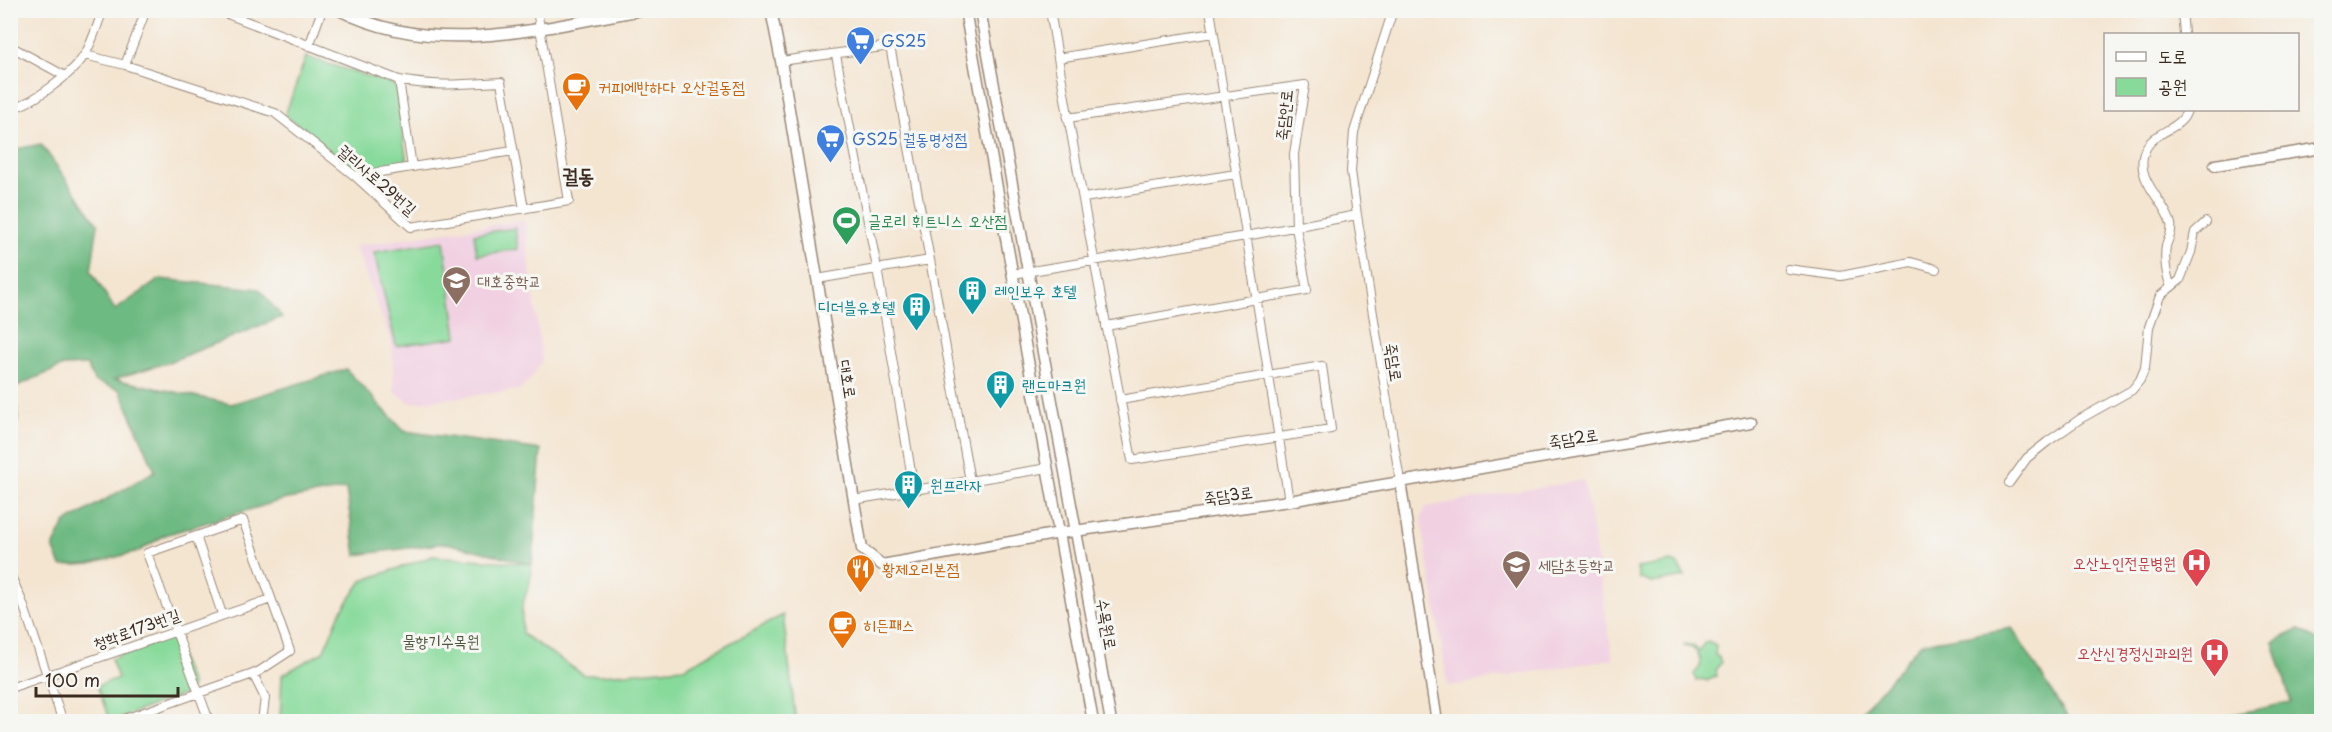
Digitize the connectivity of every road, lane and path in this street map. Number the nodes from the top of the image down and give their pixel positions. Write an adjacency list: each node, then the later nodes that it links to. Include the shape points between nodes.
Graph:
1 (103, 10): 20 (street)
2 (146, 10): 24 (street)
3 (217, 10): 19 (street)
4 (322, 10): 19 (street)
5 (339, 10): 15 (street, via 412,35 477,37)
6 (537, 10): 15 (street)
7 (640, 10): 15 (street)
8 (771, 10): 23 (street, 대호로)
9 (965, 10): 49 (street, 수목원로)
10 (980, 10): 48 (street, 수목원로)
11 (1050, 10): 22 (street)
12 (1210, 10): 16 (street)
13 (1393, 10): 39 (street, 죽담로, via 1354,132)
14 (2182, 10): 17 (street)
15 (539, 28): 38 (street, 궐리사로29번길, via 569,201)
16 (1213, 33): 22 (street); 27 (street)
17 (2184, 33)
18 (10, 46): 25 (street)
19 (309, 46): 26 (street)
20 (85, 55): 24 (street, 궐리사로29번길); 25 (street)
21 (836, 55): 23 (street); 43 (street, via 890,46); 45 (street)
22 (1058, 58): 30 (street)
23 (782, 61): 50 (street, 대호로)
24 (125, 65): 36 (street, 궐리사로29번길, via 275,113)
25 (65, 76): 28 (street, via 20,107)
26 (399, 80): 32 (street, via 447,86 501,82); 34 (street)
27 (1223, 94): 30 (street, 죽담안로); 35 (street); 41 (street, 죽담안로, via 1305,85 1294,154)
28 (10, 108)
29 (2187, 111): 51 (street, via 2182,121 2150,141 2143,154 2143,170 2171,222 2165,261)
30 (1067, 118): 37 (street)
31 (2322, 148): 33 (street)
32 (513, 151): 34 (street); 38 (street)
33 (2215, 165)
34 (412, 167): 36 (street)
35 (1236, 174): 37 (street); 42 (street)
36 (355, 176): 38 (street, 궐리사로29번길, via 411,227)
37 (1084, 198): 44 (street)
38 (524, 209)
39 (1356, 215): 41 (street); 60 (street, 죽담로)
40 (2206, 222): 51 (street, via 2196,232 2180,280)
41 (1296, 227): 42 (street); 52 (street, 죽담안로, via 1307,290)
42 (1246, 236): 44 (street); 52 (street)
43 (930, 260): 45 (street); 59 (street)
44 (1095, 262): 48 (street); 53 (street)
45 (877, 268): 50 (street); 62 (street)
46 (1788, 269): 47 (street, via 1841,276 1911,262)
47 (1936, 269)
48 (1029, 272): 49 (street); 65 (street, 수목원로)
49 (1013, 274): 58 (street, 수목원로)
50 (817, 279): 63 (street, 대호로)
51 (2171, 287): 61 (street, via 2160,296 2149,327 2145,368 2132,390 2047,442 2027,458)
52 (1257, 301): 53 (street, 죽담안로); 54 (street)
53 (1107, 326): 55 (street)
54 (1269, 375): 55 (street); 57 (street); 57 (street, via 1322,366 1331,429)
55 (1120, 400): 57 (street, via 1132,460)
56 (1751, 422): 60 (street, 죽담2로)
57 (1279, 436): 64 (street)
58 (1048, 468): 59 (street); 66 (street, 수목원로)
59 (970, 481): 62 (street)
60 (1400, 482): 64 (street, 죽담3로); 82 (street, 죽담로)
61 (2009, 483)
62 (914, 490): 63 (street)
63 (853, 500): 66 (street, 대호로, via 862,549 882,565)
64 (1289, 501): 65 (street, 죽담3로)
65 (1077, 531): 66 (street, 죽담3로); 81 (street, 수목원로)
66 (1060, 533): 80 (street, 수목원로)
67 (196, 536): 69 (street, via 243,520); 70 (street); 71 (street, via 147,553)
68 (10, 574): 73 (street)
69 (271, 599): 70 (street, 청학로173번길); 72 (street, via 290,651)
70 (222, 614): 71 (street, 청학로173번길)
71 (175, 630): 73 (street, 청학로173번길); 75 (street)
72 (254, 674): 75 (street); 79 (street, via 264,698)
73 (47, 675): 74 (street, 청학로173번길); 76 (street)
74 (10, 688)
75 (199, 693): 77 (street); 78 (street, via 208,718)
76 (63, 722)
77 (116, 722)
78 (205, 722)
79 (262, 722)
80 (1093, 722)
81 (1111, 722)
82 (1437, 722)

